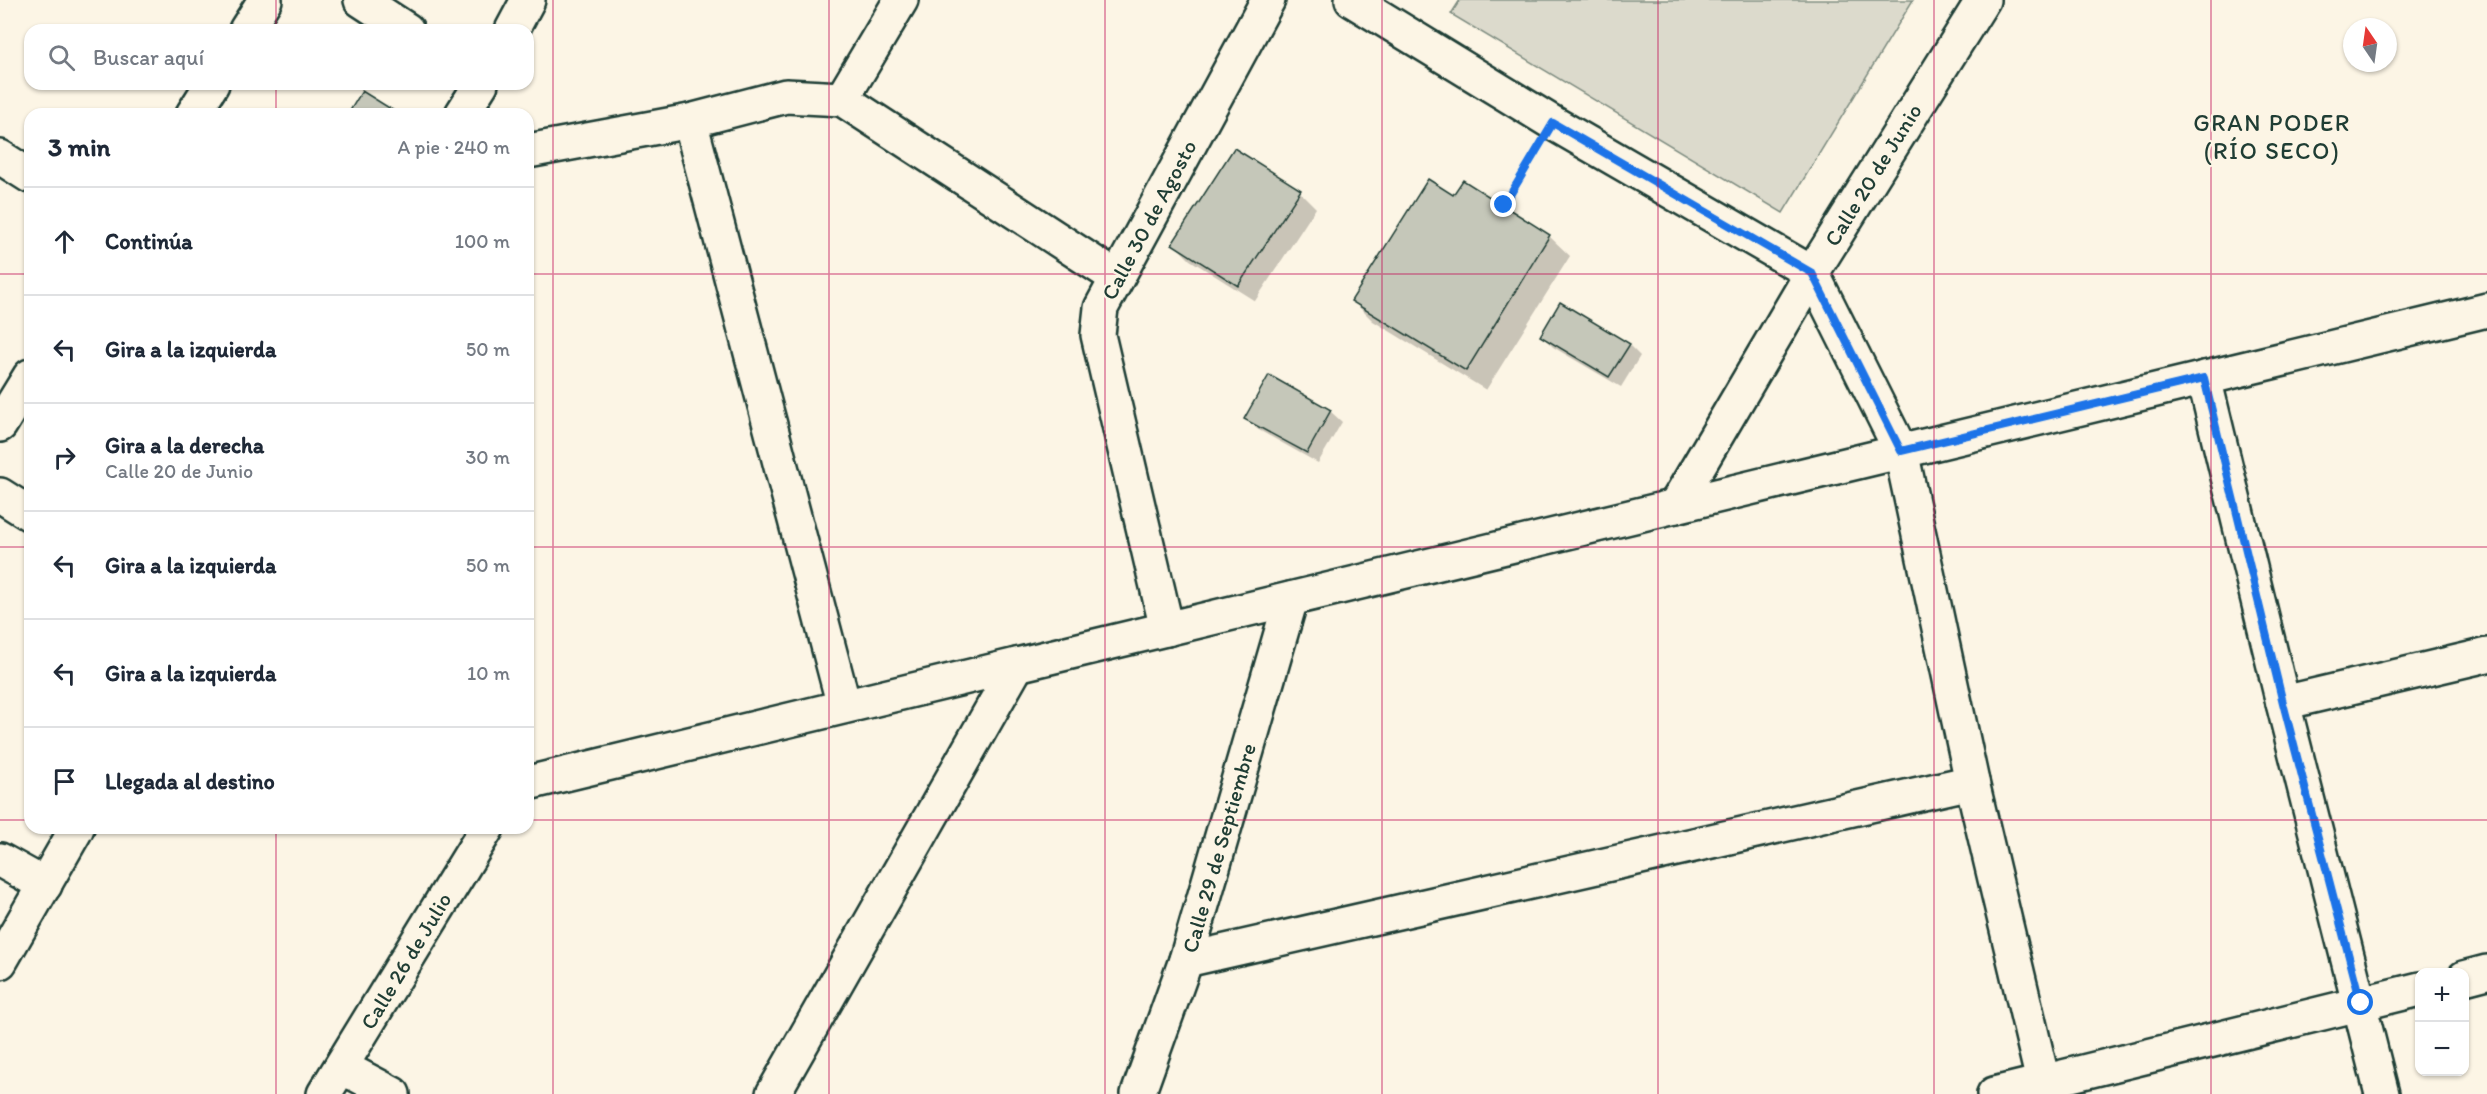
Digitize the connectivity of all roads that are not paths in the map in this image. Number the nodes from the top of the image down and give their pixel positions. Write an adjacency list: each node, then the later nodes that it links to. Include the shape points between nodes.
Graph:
1 (265, 0): 8 (street)
2 (360, 0): 9 (street)
3 (528, 0): 10 (street)
4 (901, 0): 13 (street)
5 (1268, 0): 21 (street, Calle 30 de Agosto)
6 (1353, 0): 20 (street, via 1553,123)
7 (1983, 0): 20 (street, Calle 20 de Junio)
8 (250, 24)
9 (398, 24)
10 (515, 24)
11 (208, 90): 14 (street)
12 (477, 90): 15 (street)
13 (842, 99): 16 (street, via 786,96); 21 (street)
14 (197, 108)
15 (466, 108)
16 (690, 122): 17 (street); 35 (street)
17 (534, 150)
18 (0, 157): 19 (street)
19 (24, 172)
20 (1812, 273): 26 (street, Calle 20 de Junio); 28 (street)
21 (1117, 278): 31 (street, Calle 30 de Agosto, via 1101,308 1098,335)
22 (2487, 310): 23 (street)
23 (2204, 378): 26 (street); 34 (street)
24 (24, 386): 25 (street)
25 (0, 425)
26 (1901, 451): 28 (street); 37 (street, Calle 20 de Junio)
27 (0, 495): 29 (street)
28 (1676, 506): 30 (street)
29 (24, 510)
30 (1292, 599): 31 (street); 42 (street, Calle 29 de Septiembre)
31 (1167, 629): 33 (street)
32 (2487, 655): 34 (street)
33 (1017, 665): 35 (street); 52 (street)
34 (2283, 703): 47 (street)
35 (844, 706): 36 (street)
36 (534, 782)
37 (1972, 782): 42 (street); 49 (street, Calle 20 de Junio)
38 (74, 834): 41 (street)
39 (483, 834): 48 (street, Calle 26 de Julio)
40 (0, 860): 41 (street)
41 (45, 885): 43 (street)
42 (1186, 960): 53 (street, Calle 29 de Septiembre)
43 (0, 962)
44 (2487, 972): 45 (street)
45 (2469, 977)
46 (2415, 990): 47 (street)
47 (2361, 1003): 49 (street); 55 (street)
48 (342, 1067): 50 (street, Calle 26 de Julio); 51 (street)
49 (2044, 1088): 54 (street)
50 (324, 1094)
51 (393, 1094)
52 (773, 1094)
53 (1138, 1094)
54 (1994, 1094)
55 (2382, 1094)

